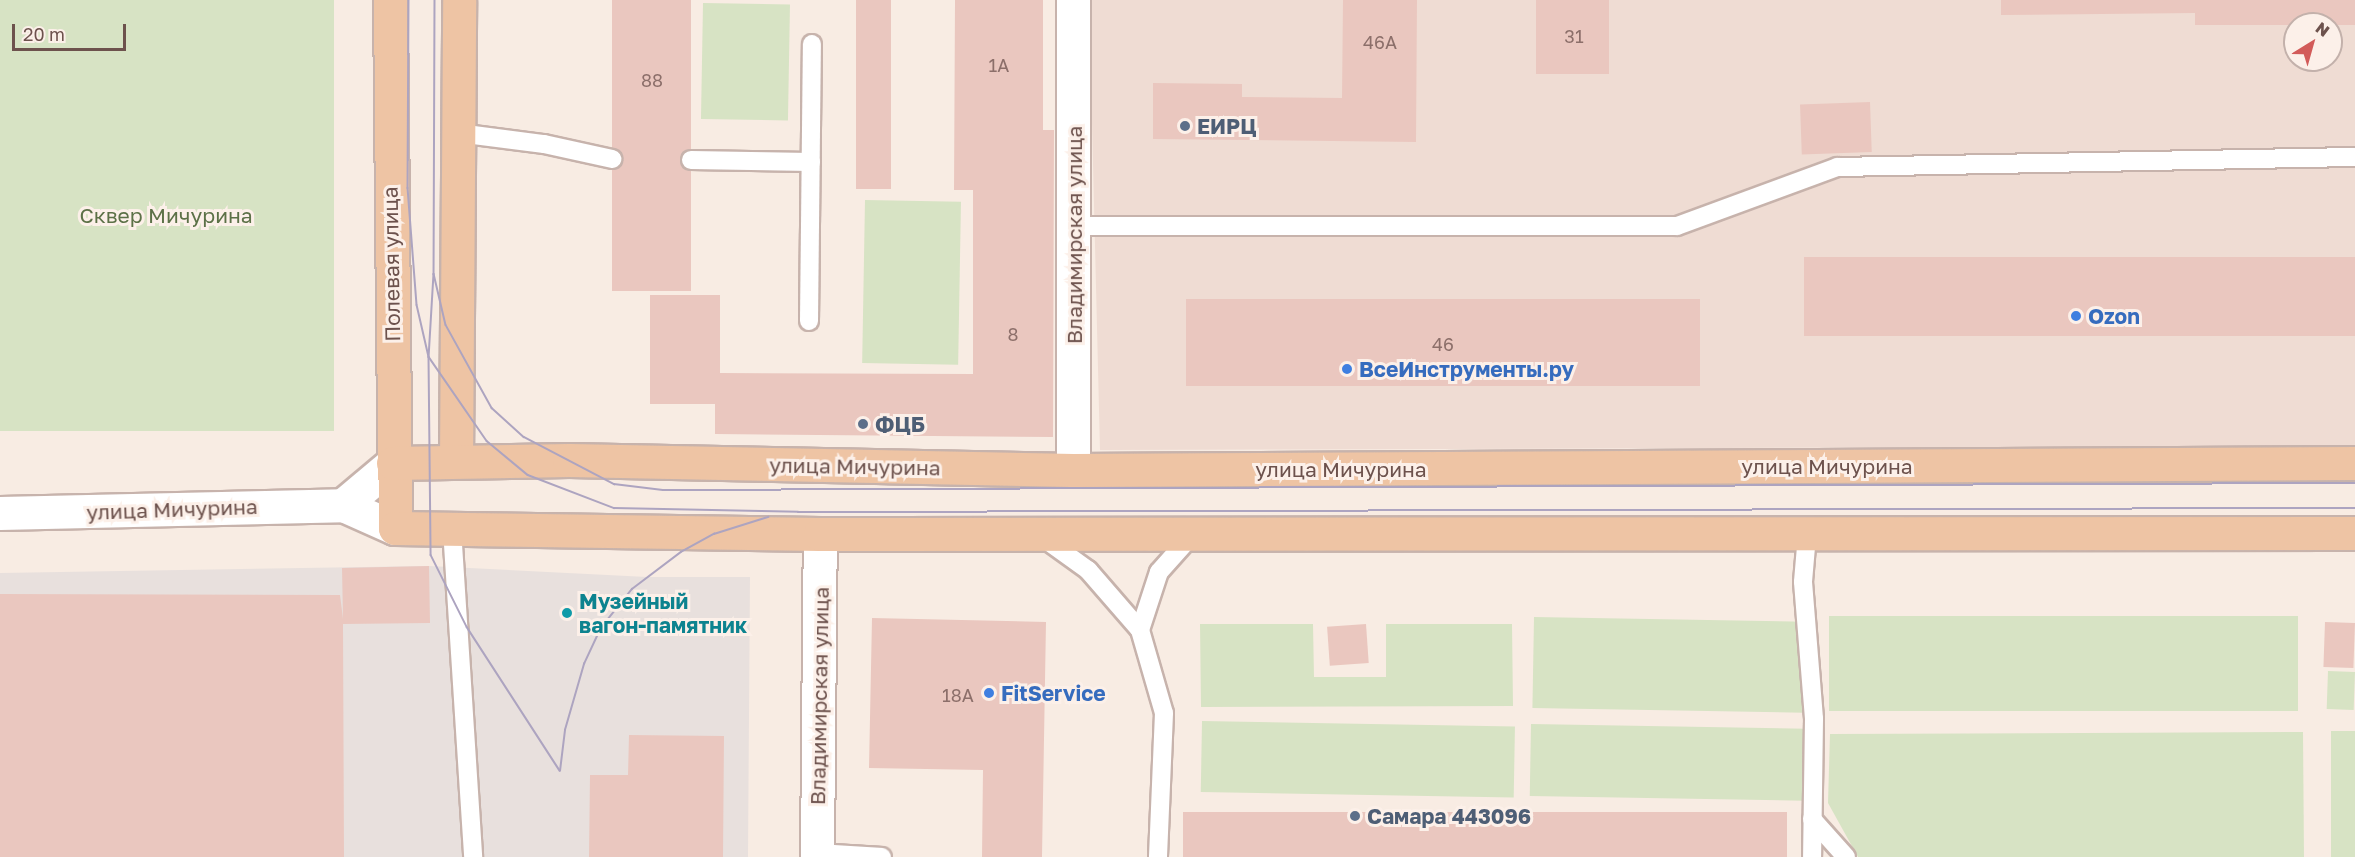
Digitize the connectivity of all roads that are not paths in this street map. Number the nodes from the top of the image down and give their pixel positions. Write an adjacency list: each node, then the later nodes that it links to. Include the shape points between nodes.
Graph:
1 (390, 0): 13 (main road, Полевая улица)
2 (459, 0): 5 (main road)
3 (1073, 0): 10 (street, Владимирская улица)
4 (812, 44): 9 (lane)
5 (458, 133): 7 (lane, via 544,144); 12 (main road)
6 (2355, 157): 10 (lane, via 1837,167 1677,226)
7 (612, 159)
8 (691, 160): 9 (lane)
9 (811, 162): 11 (lane)
10 (1074, 226): 15 (street, Владимирская улица)
11 (809, 321)
12 (456, 461): 13 (main road, улица Мичурина); 15 (main road, улица Мичурина)
13 (393, 463): 16 (street); 18 (main road, Полевая улица)
14 (2355, 463): 15 (main road, улица Мичурина)
15 (1073, 470)
16 (343, 505): 17 (street, улица Мичурина); 18 (street, улица Мичурина)
17 (0, 513)
18 (395, 528): 19 (main road, улица Мичурина)
19 (452, 529): 22 (main road, улица Мичурина); 28 (lane)
20 (1035, 532): 22 (main road, улица Мичурина); 23 (main road, улица Мичурина); 25 (lane, via 1088,570)
21 (2355, 533): 24 (main road, улица Мичурина)
22 (820, 534): 27 (street, Владимирская улица)
23 (1192, 535): 24 (main road, улица Мичурина); 25 (lane, via 1159,572)
24 (1807, 535): 26 (lane, via 1803,582 1814,719)
25 (1140, 630): 30 (lane, via 1164,713)
26 (1812, 819): 31 (lane); 32 (lane)
27 (818, 855): 29 (lane)
28 (473, 857)
29 (882, 857)
30 (1158, 857)
31 (1812, 857)
32 (1845, 857)

